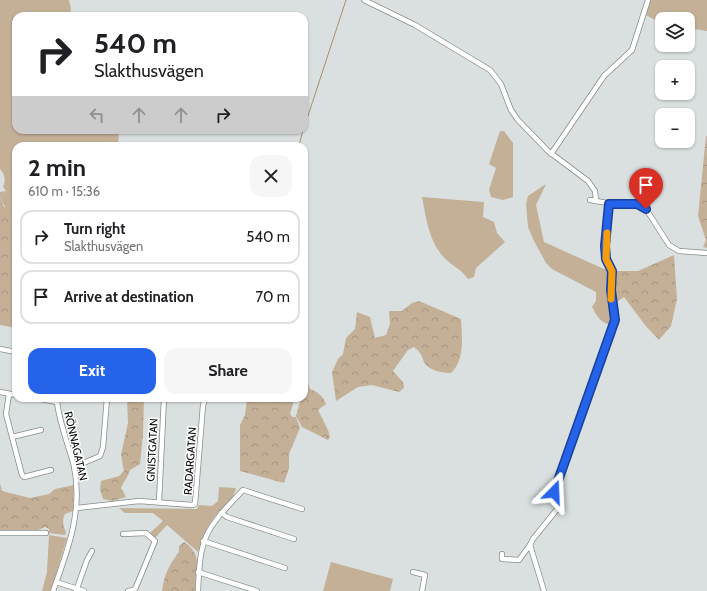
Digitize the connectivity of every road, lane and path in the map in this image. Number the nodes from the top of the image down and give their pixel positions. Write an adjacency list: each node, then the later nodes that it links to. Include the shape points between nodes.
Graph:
1 (364, 0): 3 (street, via 415,25 490,70 501,84 516,117)
2 (648, 0): 3 (street, via 632,50 604,76)
3 (551, 154): 5 (street, via 588,181 595,191)
4 (590, 200): 5 (street)
5 (596, 201): 6 (street)
6 (609, 204): 7 (street, via 637,204 646,209 669,245 679,251); 30 (street, via 605,246 606,259 612,271 611,290 615,320 554,490 553,495 558,508)
7 (707, 252)
8 (0, 349): 9 (street)
9 (12, 351)
10 (0, 392): 11 (street)
11 (8, 394): 12 (street); 18 (street, via 6,414)
12 (12, 394)
13 (58, 402): 19 (street, RÖNNAGATAN)
14 (107, 402): 19 (street, via 100,456)
15 (164, 402): 21 (street, GNISTGATAN)
16 (204, 402): 21 (street, RADARGATAN, via 197,501 192,505)
17 (41, 430): 18 (street)
18 (12, 437): 20 (street, via 22,476)
19 (74, 467): 22 (street, RÖNNAGATAN)
20 (50, 470)
21 (159, 502): 22 (street, RADARGATAN, via 139,501)
22 (77, 508): 36 (street, RÖNNAGATAN, via 72,534)
23 (302, 509): 24 (street, via 243,490)
24 (221, 513): 28 (street); 29 (street)
25 (0, 533): 26 (street)
26 (46, 533)
27 (123, 534): 40 (street, via 146,533 154,541 136,587)
28 (294, 539)
29 (203, 541): 33 (street); 34 (street)
30 (530, 545): 32 (street, via 519,560 502,559); 44 (street)
31 (92, 552): 37 (street)
32 (502, 554)
33 (285, 568)
34 (198, 572): 41 (street); 42 (street)
35 (413, 572): 43 (street, via 425,575)
36 (56, 582): 37 (street); 38 (street, RÖNNAGATAN)
37 (77, 590): 39 (street)
38 (53, 591)
39 (84, 591)
40 (128, 591)
41 (198, 591)
42 (258, 591)
43 (422, 591)
44 (544, 591)

